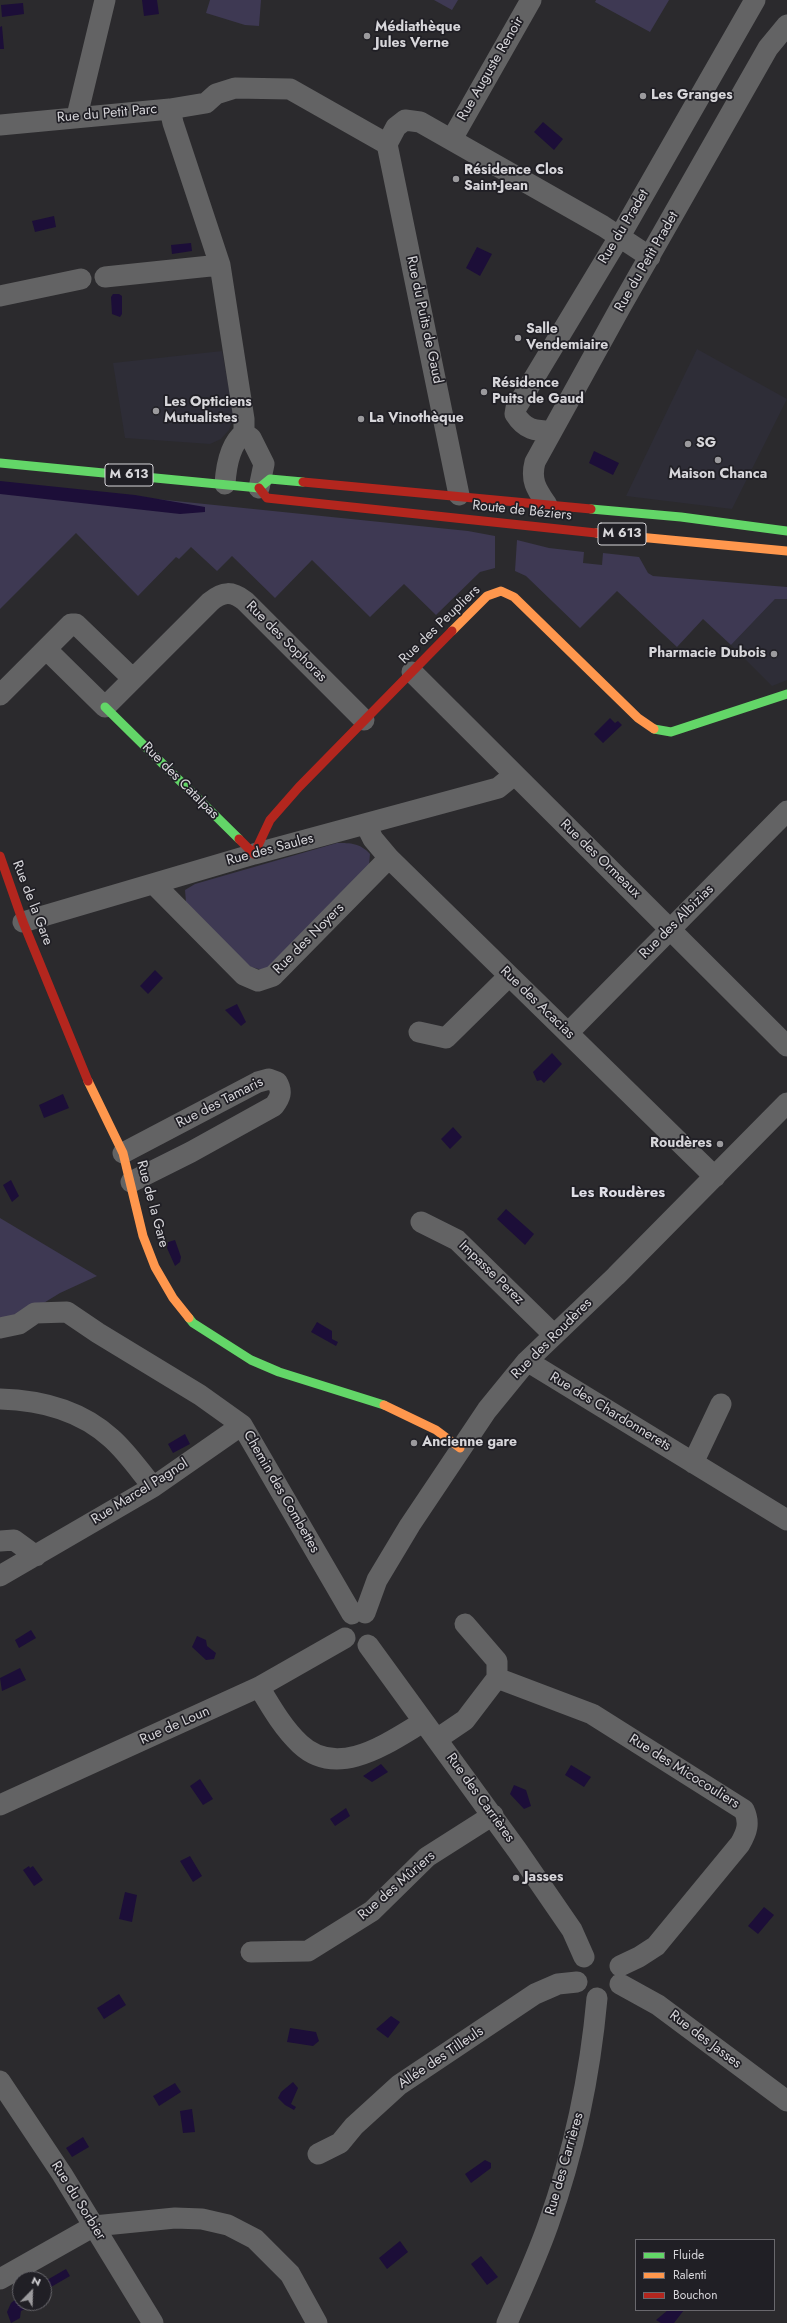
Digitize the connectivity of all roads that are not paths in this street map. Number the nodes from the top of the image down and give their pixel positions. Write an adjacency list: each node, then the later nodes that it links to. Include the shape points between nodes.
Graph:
1 (104, 0): 6 (street)
2 (531, 0): 8 (street, Rue Auguste Renoir)
3 (755, 0): 10 (street, Rue du Pradet)
4 (787, 25): 11 (street, Rue du Petit Pradet, via 768,48)
5 (170, 109): 6 (street, Rue du Petit Parc); 9 (street, via 206,103 216,94 235,88 290,89); 12 (street, Rue du Petit Parc)
6 (77, 116): 7 (street, Rue du Petit Parc)
7 (0, 125)
8 (452, 139): 9 (street, via 420,122 405,120 396,127); 10 (street)
9 (388, 144): 22 (street, Rue du Puits de Gaud)
10 (619, 236): 11 (street); 16 (street, Rue du Pradet, via 516,408 515,414 525,427 531,430)
11 (650, 257): 16 (street, Rue du Petit Pradet)
12 (220, 265): 13 (street); 17 (street, Rue du Petit Parc)
13 (105, 277)
14 (81, 279): 15 (street)
15 (0, 296)
16 (552, 431): 21 (street, Rue du Petit Pradet, via 532,474 534,486)
17 (244, 433): 19 (street, via 237,438 226,470); 20 (street, via 251,438 264,464)
18 (0, 463): 19 (street, Route de Béziers / M 613)
19 (225, 484): 20 (street, Route de Béziers / M 613)
20 (259, 488): 22 (street, Route de Béziers / M 613, via 267,498); 22 (street, Route de Béziers / M 613, via 270,479)
21 (547, 505): 22 (street, Route de Béziers / M 613); 23 (street, Route de Béziers / M 613, via 682,517)
22 (458, 507): 24 (street, Route de Béziers / M 613)
23 (787, 531)
24 (787, 551)
25 (46, 649): 27 (street, via 71,624 76,624); 28 (street); 30 (street, Rue des Catalpas)
26 (412, 672): 29 (street, Rue des Peupliers, via 487,596 501,591 514,597 638,718 658,732 670,732); 31 (street, Rue des Peupliers); 32 (street, Rue des Ormeaux)
27 (133, 679): 30 (street); 31 (street, Rue des Sophoras, via 210,602 227,592 245,600)
28 (0, 694)
29 (787, 694)
30 (106, 707): 35 (street, Rue des Catalpas)
31 (364, 720): 35 (street, Rue des Peupliers, via 270,820)
32 (514, 775): 34 (street, Rue des Saules, via 498,788); 41 (street, Rue des Ormeaux)
33 (787, 811): 41 (street, Rue des Albizias)
34 (366, 825): 35 (street, Rue des Saules); 37 (street, Rue des Acacias, via 373,839)
35 (254, 854): 39 (street, Rue des Saules)
36 (0, 856): 38 (street, Rue de la Gare)
37 (389, 858): 39 (street, Rue des Noyers, via 273,976 258,980 244,975); 42 (street, Rue des Acacias)
38 (4, 878): 40 (street, Rue de la Gare)
39 (154, 884): 40 (street, Rue des Saules)
40 (23, 922): 47 (street, Rue de la Gare, via 89,1084)
41 (670, 928): 44 (street, Rue des Albizias); 45 (street, Rue des Ormeaux)
42 (509, 976): 43 (street, via 446,1038); 44 (street, Rue des Acacias)
43 (419, 1032)
44 (568, 1033): 48 (street, Rue des Acacias)
45 (787, 1046)
46 (787, 1103): 48 (street, Rue des Roudères)
47 (123, 1153): 49 (street, Rue de la Gare); 49 (street, Rue des Tamaris, via 258,1082 269,1079 277,1082 281,1088 280,1098 274,1106)
48 (715, 1177): 52 (street, Rue des Roudères)
49 (131, 1182): 57 (street, Rue de la Gare, via 143,1236 156,1267 173,1298 193,1324 251,1360 279,1372 378,1402 436,1430)
50 (421, 1222): 52 (street, Impasse Perez, via 457,1240)
51 (0, 1328): 56 (street, Chemin des Combettes, via 19,1324 35,1313 67,1312 200,1395)
52 (554, 1334): 53 (street, Rue des Roudères)
53 (527, 1361): 57 (street, Rue des Roudères); 58 (street, Rue des Chardonnerets)
54 (0, 1399): 59 (street, via 53,1405 80,1417 111,1437)
55 (721, 1404): 58 (street)
56 (242, 1425): 59 (street, Rue Marcel Pagnol); 64 (street, Chemin des Combettes)
57 (460, 1448): 64 (street, Rue des Roudères, via 410,1525)
58 (693, 1463): 60 (street, Rue des Chardonnerets)
59 (152, 1487): 62 (street, Rue Marcel Pagnol)
60 (787, 1520)
61 (0, 1541): 62 (street, via 14,1540)
62 (36, 1556): 63 (street, Rue Marcel Pagnol)
63 (0, 1576)
64 (358, 1614): 66 (street, via 343,1625); 67 (street, via 375,1621 377,1628 373,1640)
65 (465, 1624): 68 (street, via 497,1661)
66 (345, 1638): 67 (street, via 355,1646); 69 (street, Rue de Loun)
67 (368, 1644): 70 (street, Rue des Carrières)
68 (497, 1678): 71 (street, via 465,1720); 75 (street, Rue des Micocouliers, via 592,1714 736,1804 744,1810 749,1820 740,1844 656,1946 639,1957)
69 (259, 1687): 70 (street, via 286,1729 301,1746 320,1756 362,1756); 72 (street, Rue de Loun)
70 (423, 1722): 71 (street, Rue des Carrières)
71 (436, 1739): 73 (street, Rue des Carrières)
72 (0, 1805)
73 (493, 1815): 74 (street, Rue des Mûriers, via 427,1857 372,1911 308,1951); 75 (street, Rue des Carrières, via 572,1930)
74 (250, 1952)
75 (606, 1963): 76 (street, via 576,1969); 77 (street, via 610,1995); 79 (street, Rue des Jasses)
76 (577, 1982): 77 (street, via 584,1993); 80 (street, Allée des Tilleuls, via 558,1984 535,1994 399,2085 354,2126 340,2143)
77 (597, 1998): 85 (street, Rue des Carrières, via 585,2091 565,2173 548,2227)
78 (0, 2081): 81 (street, Rue du Sorbier)
79 (787, 2101)
80 (318, 2154)
81 (94, 2226): 82 (street); 83 (street, Rue du Sorbier); 84 (street, via 175,2218 202,2219 228,2225 255,2239 285,2269)
82 (0, 2279)
83 (153, 2323)
84 (317, 2323)
85 (507, 2323)

